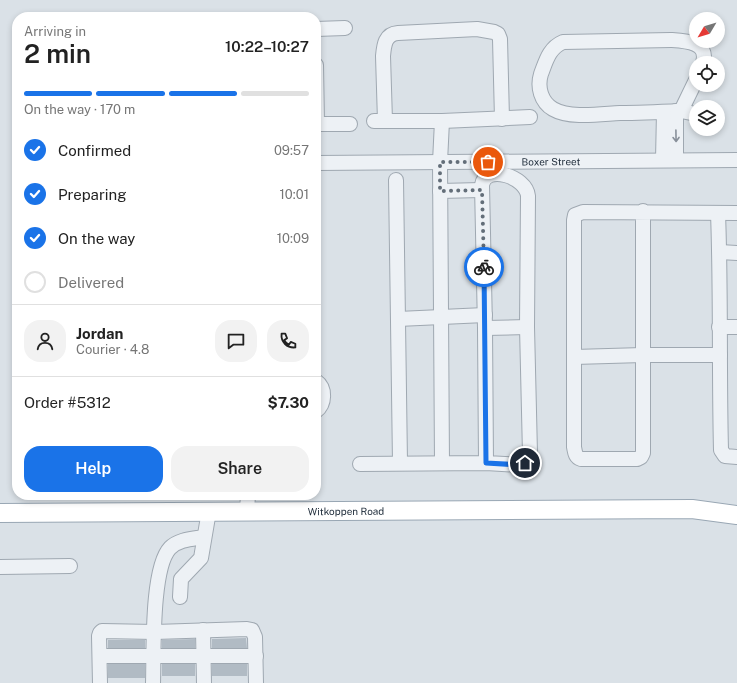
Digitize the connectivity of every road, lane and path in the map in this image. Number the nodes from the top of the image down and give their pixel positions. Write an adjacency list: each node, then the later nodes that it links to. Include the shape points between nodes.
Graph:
1 (345, 28): 2 (street)
2 (321, 29)
3 (704, 56): 5 (street, via 699,46 693,43 671,40 562,42 549,54 541,76 543,99 553,109 562,112 577,115)
4 (689, 90): 5 (street)
5 (674, 111): 6 (street); 12 (street)
6 (689, 113)
7 (530, 117): 8 (street)
8 (502, 119): 9 (street); 9 (street, via 498,34 477,29 392,34 384,46 380,121)
9 (442, 121): 14 (street)
10 (321, 124): 11 (street)
11 (350, 124)
12 (670, 160): 13 (street, Boxer Street); 14 (street, Boxer Street)
13 (737, 160)
14 (440, 162): 15 (street, Boxer Street); 18 (street)
15 (321, 163)
16 (396, 180): 25 (street)
17 (482, 190): 18 (street); 26 (street); 27 (street, via 482,181 487,176 506,175 516,179 528,191)
18 (440, 191): 24 (street)
19 (643, 212): 20 (street); 30 (street); 32 (street, via 583,212 575,217)
20 (718, 213): 21 (street); 22 (street)
21 (737, 213)
22 (720, 252): 23 (street); 28 (street)
23 (737, 253)
24 (441, 317): 25 (street); 26 (street); 37 (street)
25 (398, 319): 36 (street)
26 (485, 321): 27 (street); 38 (street)
27 (528, 327): 38 (street, via 530,454 528,460 521,465)
28 (719, 327): 29 (street); 31 (street)
29 (737, 327)
30 (643, 355): 31 (street); 32 (street); 32 (street, via 644,451 642,456 634,459 578,458 574,447)
31 (720, 355): 35 (street, via 721,450 726,456)
32 (574, 357)
33 (321, 387): 34 (street)
34 (321, 406)
35 (737, 457)
36 (400, 463): 37 (street); 39 (street)
37 (442, 463): 38 (street)
38 (486, 463)
39 (360, 464)
40 (248, 503): 42 (main road, Witkoppen Road); 43 (main road, Witkoppen Road)
41 (737, 503): 42 (main road, Witkoppen Road)
42 (692, 509): 45 (main road, Witkoppen Road)
43 (209, 511): 44 (main road, Witkoppen Road); 46 (street)
44 (0, 513)
45 (737, 515)
46 (204, 537): 49 (street, via 200,558 181,579); 51 (street, via 180,542 166,553 157,588)
47 (70, 566): 48 (street)
48 (0, 567)
49 (180, 597)
50 (203, 630): 51 (street); 54 (street); 55 (street, via 252,630)
51 (155, 632): 52 (street, via 102,631 99,636); 53 (street)
52 (100, 656): 53 (street); 56 (street)
53 (154, 656): 54 (street); 57 (street)
54 (204, 656): 55 (street); 58 (street)
55 (256, 656): 59 (street)
56 (100, 683)
57 (153, 683)
58 (204, 683)
59 (256, 683)

